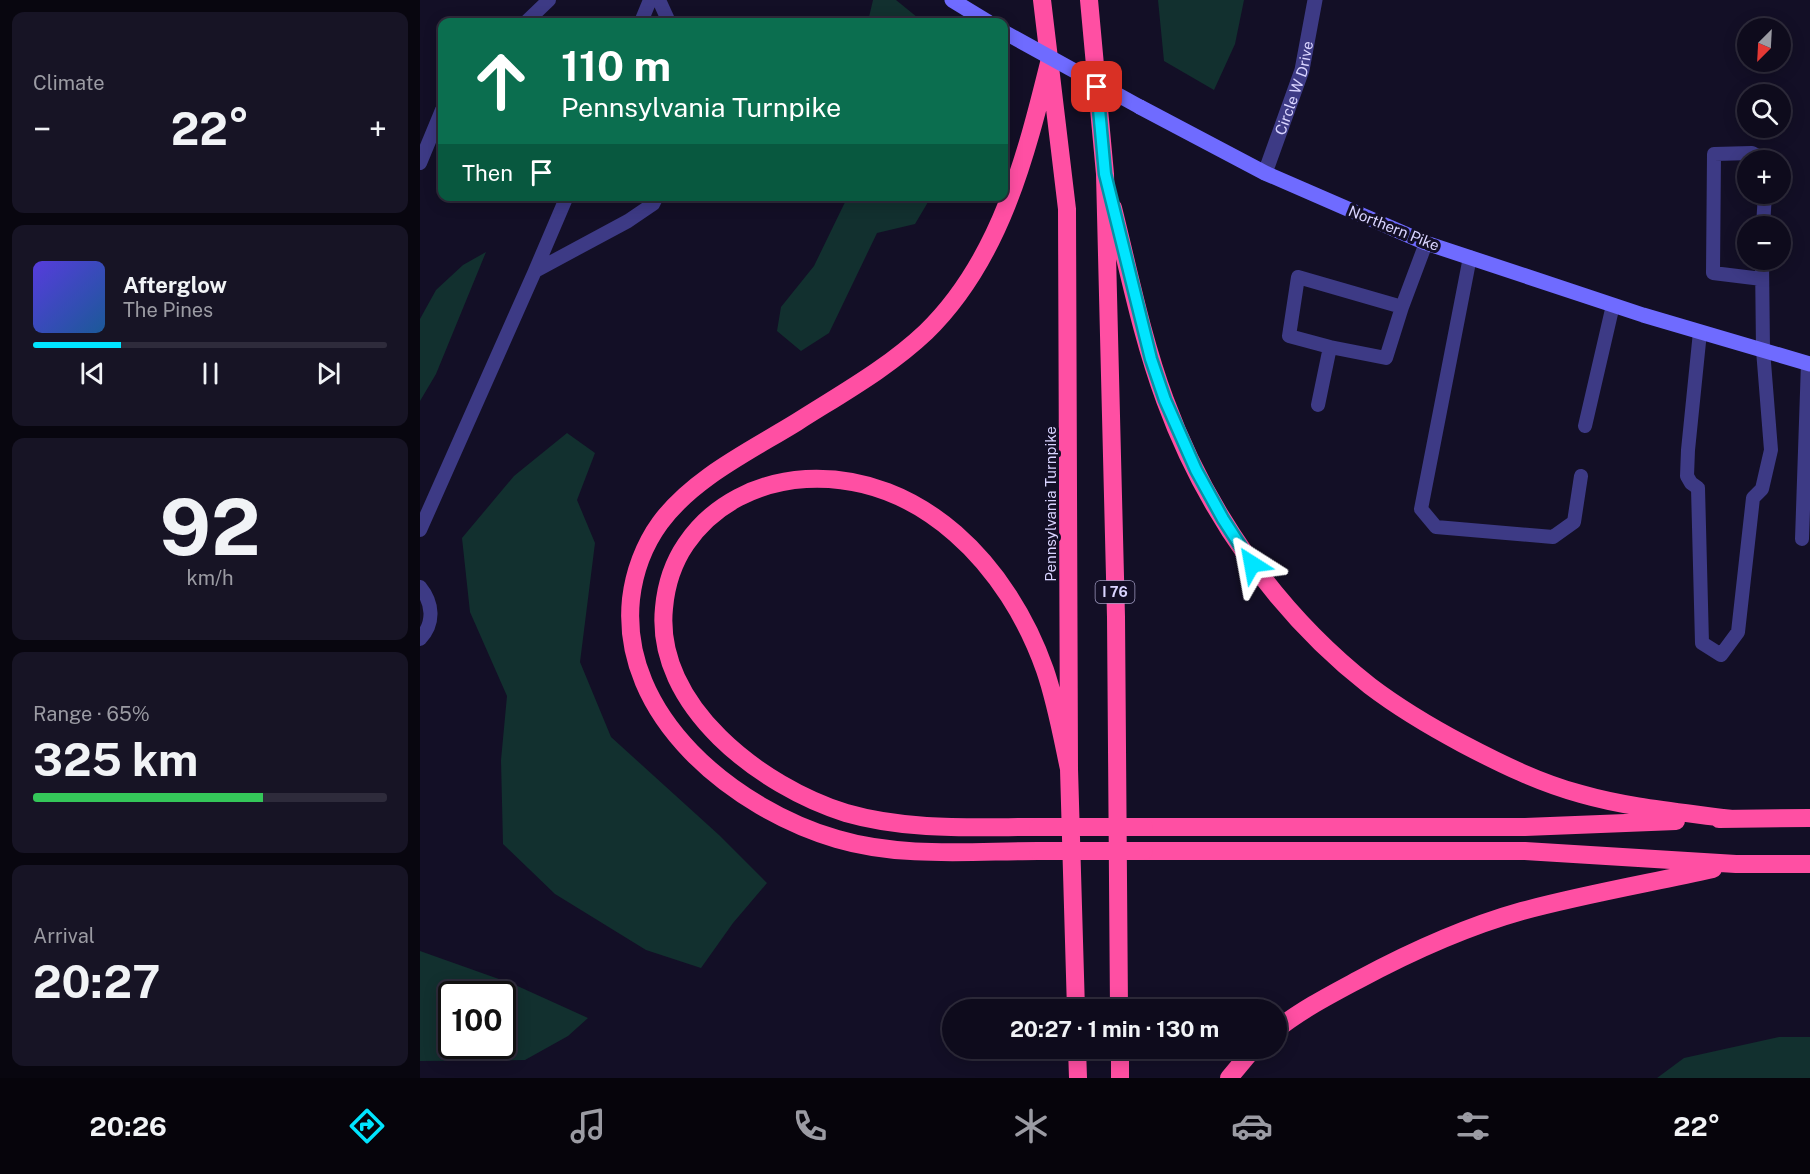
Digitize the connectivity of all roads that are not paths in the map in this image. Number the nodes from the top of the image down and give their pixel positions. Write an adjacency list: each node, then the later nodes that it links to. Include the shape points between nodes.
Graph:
1 (549, 0): 8 (lane)
2 (650, 0): 9 (lane)
3 (659, 0): 10 (lane)
4 (952, 0): 11 (main road)
5 (1042, 0): 13 (highway, Pennsylvania Turnpike)
6 (1089, 0): 18 (highway, I 76)
7 (1316, 0): 17 (street, Circle W Drive, via 1302,70)
8 (530, 18)
9 (643, 18)
10 (667, 18)
11 (981, 18)
12 (1008, 34): 17 (main road, Northern Pike, bridge)
13 (1050, 59): 19 (highway, bridge, via 1032,133); 41 (highway, Pennsylvania Turnpike, via 1067,209)
14 (438, 120): 16 (lane)
15 (1737, 153): 27 (lane, via 1714,154 1713,273)
16 (420, 163)
17 (1265, 173): 23 (main road, Northern Pike)
18 (1105, 174): 43 (highway, via 1151,359 1179,435 1232,535 1298,620 1379,692 1432,727 1503,765 1554,786 1610,802); 47 (highway, I 76, via 1116,617)
19 (1008, 200)
20 (565, 201): 26 (lane)
21 (654, 201): 26 (lane, via 628,221)
22 (1008, 201): 44 (highway, bridge, via 981,258 926,332 874,373 699,485 660,523 643,554 633,588 631,635 635,658 656,706 699,759 759,806 810,830 868,846 929,851 1525,851)
23 (1426, 243): 24 (main road, Northern Pike); 29 (lane)
24 (1470, 257): 28 (main road, Northern Pike); 36 (lane, via 1421,509 1436,527 1553,537 1574,522)
25 (1762, 270): 27 (lane)
26 (535, 271): 37 (lane)
27 (1762, 279): 32 (lane)
28 (1613, 305): 30 (main road, Northern Pike); 35 (lane)
29 (1402, 307): 31 (lane, via 1386,358); 31 (lane, via 1298,277 1289,336)
30 (1700, 332): 32 (main road, Northern Pike); 32 (lane, via 1687,476 1698,488 1702,643 1721,655 1737,632 1753,498 1762,489 1771,450)
31 (1330, 347): 34 (lane)
32 (1763, 350): 33 (main road, Northern Pike)
33 (1809, 363): 38 (lane)
34 (1318, 405)
35 (1585, 426)
36 (1581, 476)
37 (420, 530)
38 (1802, 539)
39 (420, 587): 40 (lane, via 431,610 430,622)
40 (420, 639)
41 (1069, 769): 43 (highway, bridge, via 1054,700 1033,641 1018,613 990,568 914,503 854,482 811,479 771,484 734,499 717,511 677,559 663,613 666,649 672,670 696,711 753,764 798,793 872,819 929,826 1144,827 1525,826); 46 (highway, Pennsylvania Turnpike)
42 (1810, 818): 43 (highway)
43 (1731, 819)
44 (1736, 864): 45 (highway); 48 (highway, via 1520,912 1468,930 1371,973)
45 (1810, 864)
46 (1076, 999)
47 (1119, 999)
48 (1287, 1023)
49 (1077, 1059): 52 (highway)
50 (1120, 1059): 53 (highway)
51 (1245, 1059): 54 (highway)
52 (1078, 1078)
53 (1120, 1078)
54 (1229, 1078)

